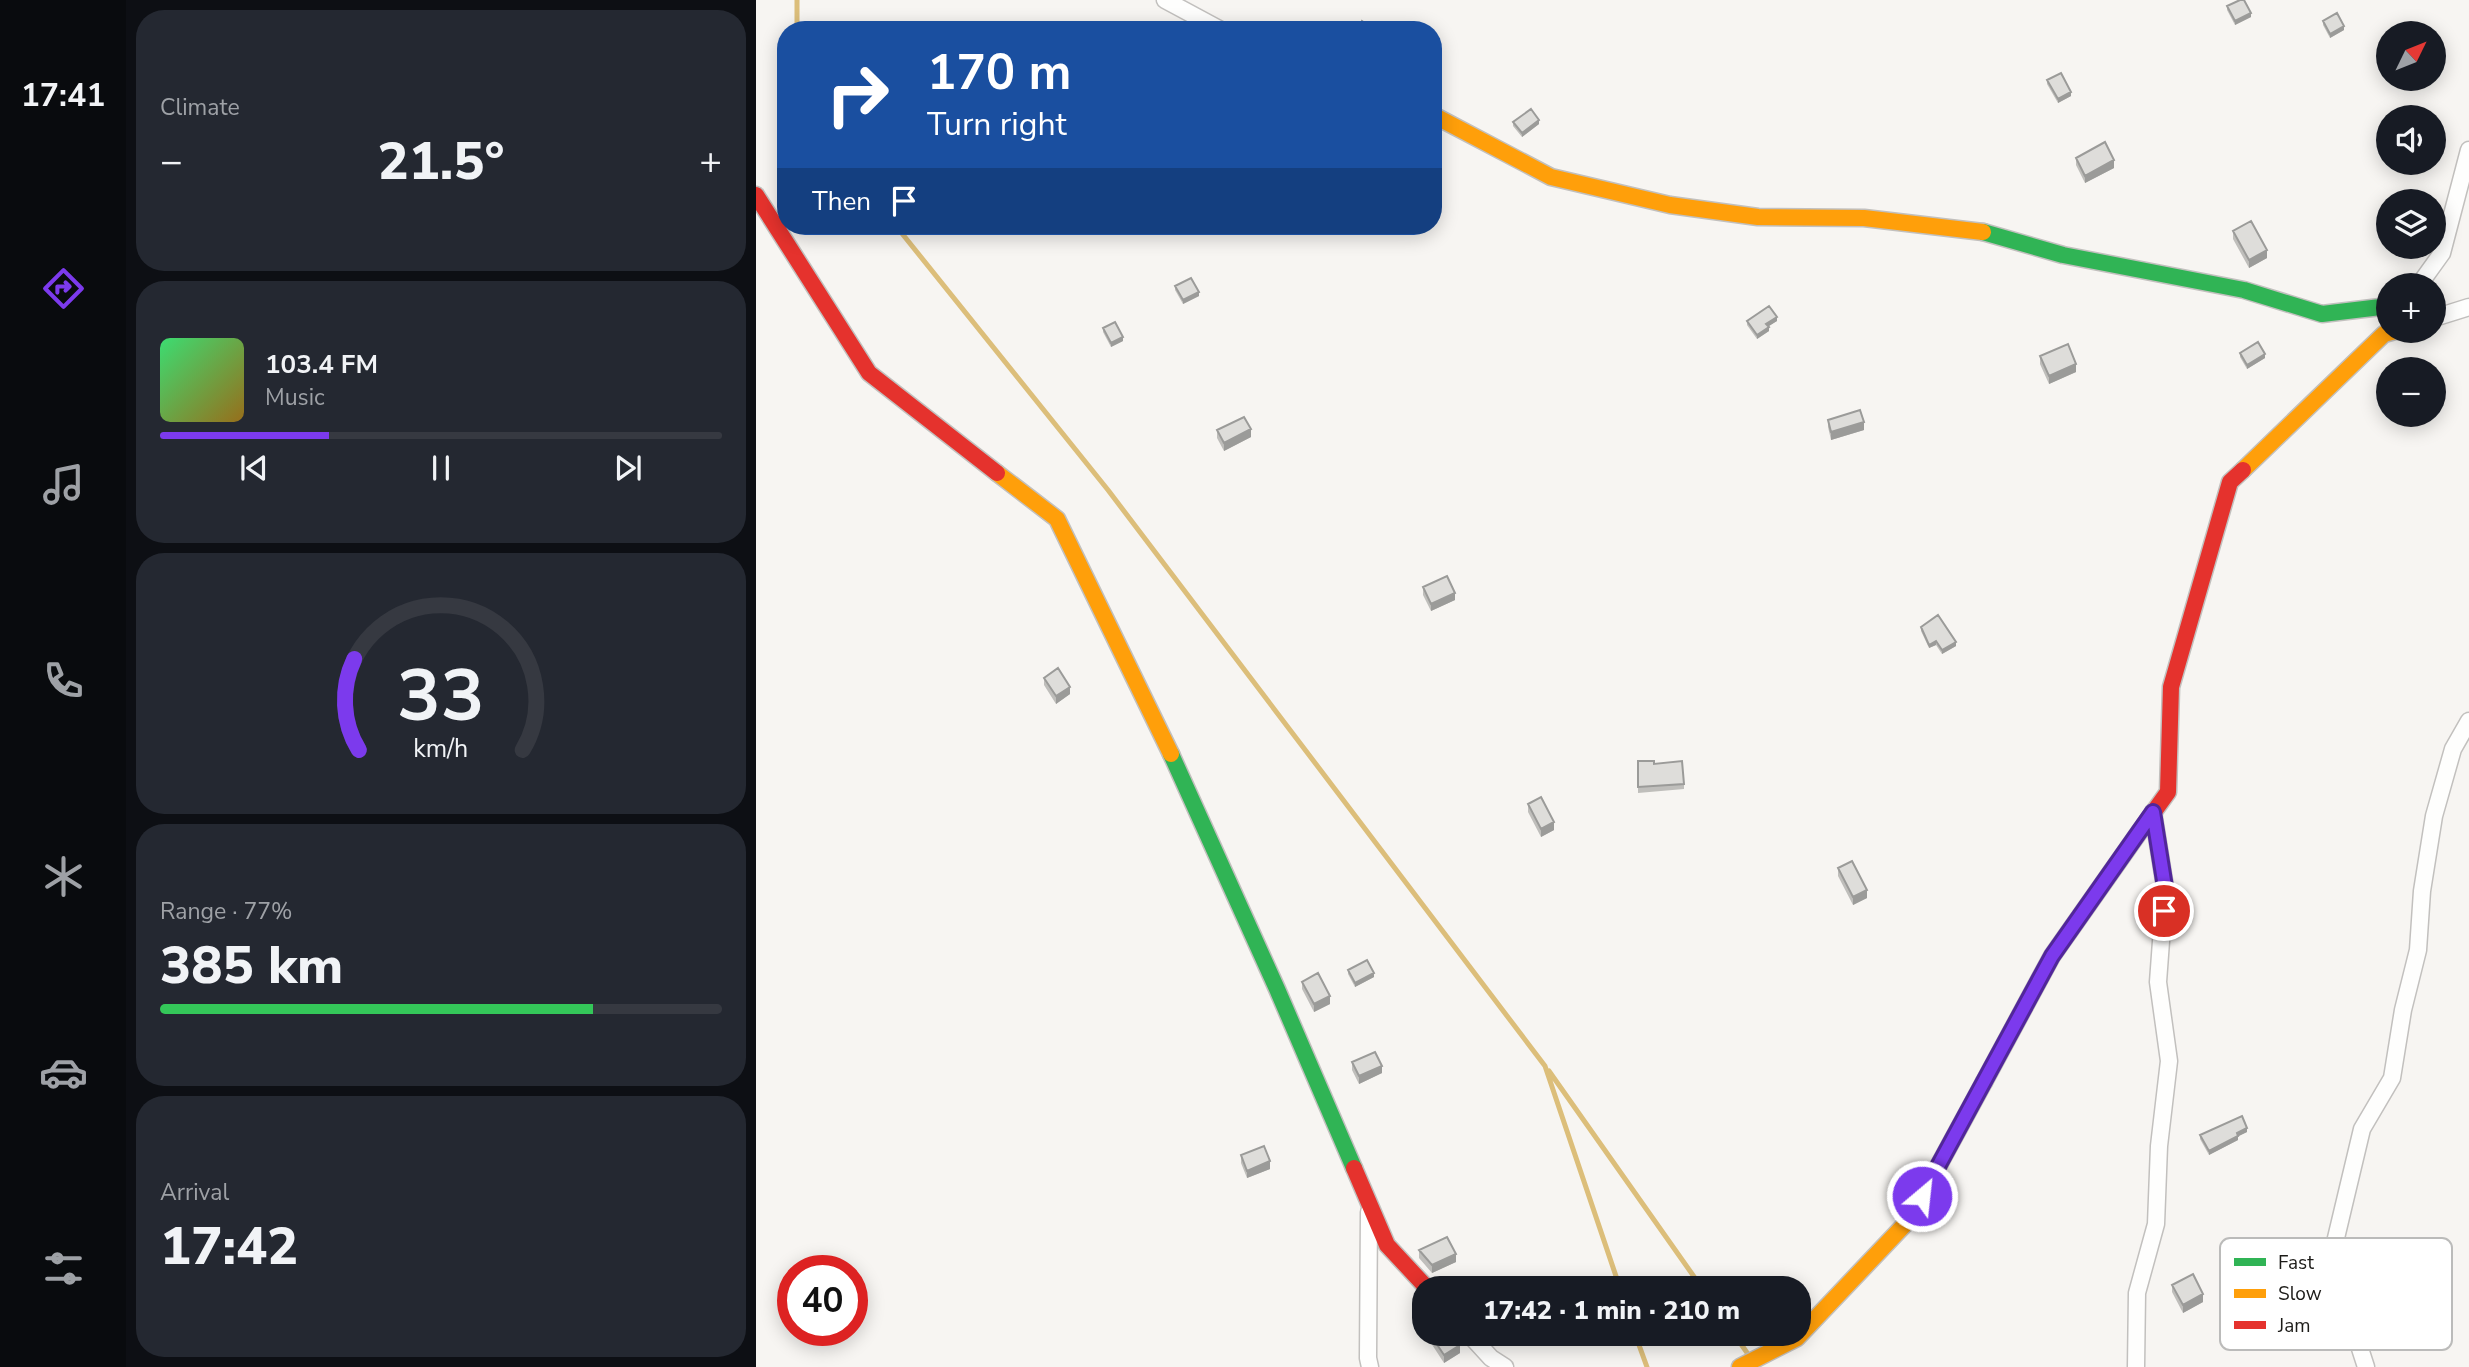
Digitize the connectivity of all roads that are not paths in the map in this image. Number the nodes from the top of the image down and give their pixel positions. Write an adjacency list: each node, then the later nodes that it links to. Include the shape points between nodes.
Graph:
1 (1165, 0): 2 (street)
2 (1204, 21)
3 (1442, 120): 10 (street, via 1551,177 1670,205 1758,217 1864,218 1975,230 2063,255 2244,290 2322,314)
4 (2469, 150): 8 (street, via 2442,253)
5 (756, 195): 6 (street)
6 (777, 228)
7 (781, 235): 15 (street, via 869,373 1057,519 1160,730)
8 (2428, 273)
9 (2469, 307): 11 (street)
10 (2376, 308)
11 (2446, 314)
12 (2376, 343): 14 (street, via 2230,482 2171,687 2168,792)
13 (2469, 721): 16 (street, via 2453,749 2434,816 2418,950 2392,1078 2362,1129)
14 (2153, 812): 22 (street, via 2052,956 1909,1220 1797,1338); 23 (street, via 2165,887 2158,982 2169,1061 2158,1146 2156,1224 2137,1293)
15 (1369, 1202): 17 (street, via 1387,1245); 20 (street)
16 (2336, 1238)
17 (1416, 1276)
18 (1480, 1346): 21 (street)
19 (2360, 1350): 24 (street)
20 (1370, 1367)
21 (1505, 1367)
22 (1740, 1367)
23 (2136, 1367)
24 (2366, 1367)

